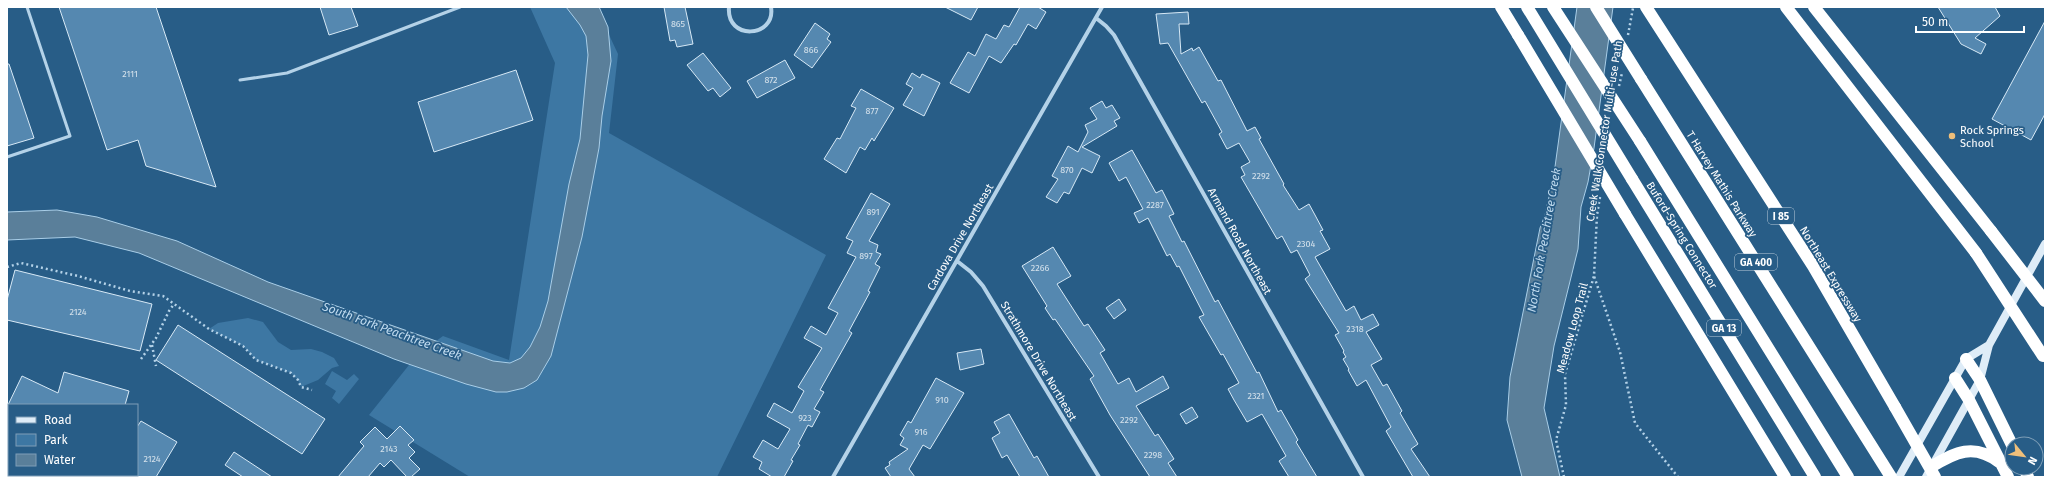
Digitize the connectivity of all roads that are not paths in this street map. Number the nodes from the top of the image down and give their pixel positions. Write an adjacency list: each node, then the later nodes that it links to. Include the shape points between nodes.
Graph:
1 (27, 7): 15 (lane, via 70,136)
2 (460, 7): 14 (lane, via 287,72)
3 (729, 7): 4 (street, via 733,24 753,32 766,25)
4 (771, 7)
5 (1102, 7): 13 (street, Cardova Drive Northeast)
6 (1501, 7): 32 (highway, GA 13, bridge)
7 (1527, 7): 33 (highway, Buford-Spring Connector / GA 13, bridge)
8 (1553, 7): 27 (highway, bridge, via 1640,141)
9 (1596, 7): 34 (highway, T Harvey Mathis Parkway / GA 400, bridge)
10 (1646, 7): 28 (highway, Northeast Expressway / I 85, bridge, via 1813,266)
11 (1786, 7): 20 (highway, bridge, via 1976,253)
12 (1814, 7): 18 (highway, bridge)
13 (1096, 18): 17 (street, Cardova Drive Northeast); 31 (street, Armand Road Northeast, via 1114,35)
14 (240, 80)
15 (7, 157)
16 (2045, 244): 19 (main road)
17 (957, 261): 29 (street, Cardova Drive Northeast); 30 (street, Strathmore Drive Northeast, via 983,286)
18 (2045, 301)
19 (1989, 345): 21 (main road); 23 (main road)
20 (2044, 357)
21 (1966, 359): 22 (main road); 23 (highway)
22 (1955, 378): 24 (highway); 35 (main road)
23 (1980, 380): 24 (main road); 25 (highway)
24 (1969, 400): 26 (highway); 28 (main road)
25 (2008, 436)
26 (2001, 464): 28 (highway, via 1981,451 1965,451 1950,455); 36 (highway)
27 (1845, 472)
28 (1931, 474)
29 (833, 477)
30 (1099, 477)
31 (1363, 477)
32 (1785, 477)
33 (1815, 477)
34 (1891, 477)
35 (1900, 477)
36 (2008, 477)

